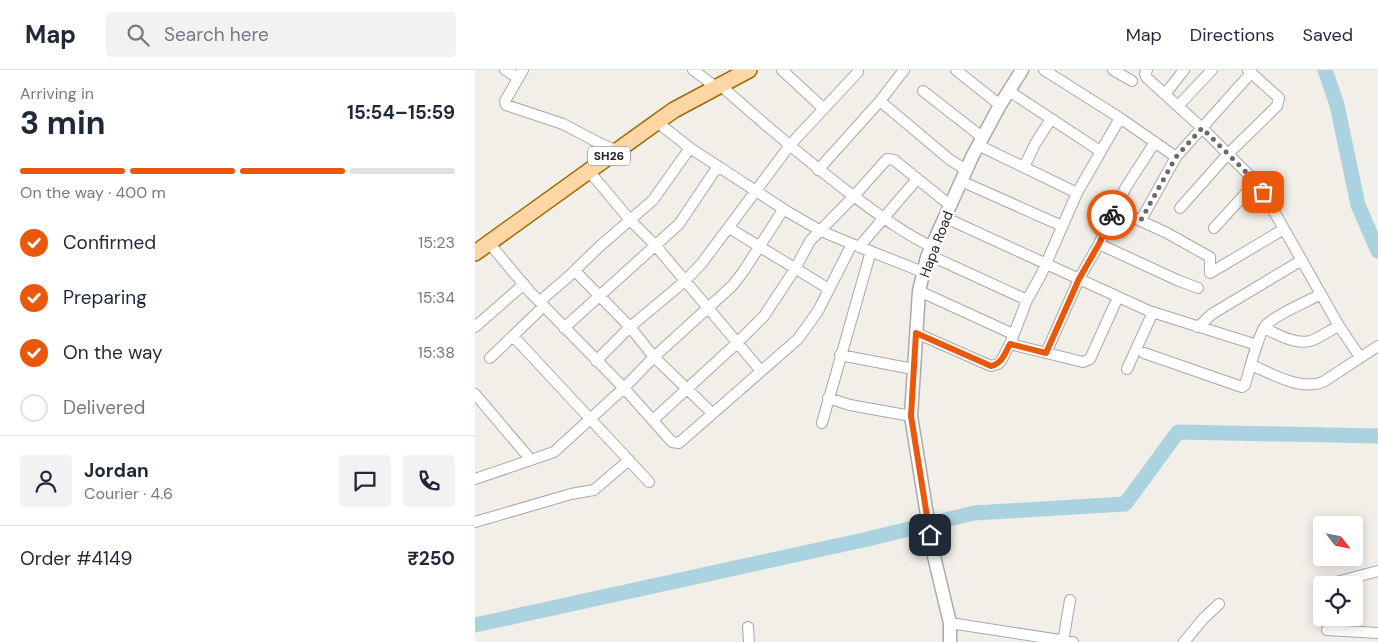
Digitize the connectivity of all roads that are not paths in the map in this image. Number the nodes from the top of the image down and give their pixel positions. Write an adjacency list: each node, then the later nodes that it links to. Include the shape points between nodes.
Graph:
1 (505, 70): 15 (street)
2 (693, 70): 17 (street)
3 (749, 70): 17 (main road, SH26)
4 (782, 70): 24 (street)
5 (904, 70): 21 (street)
6 (956, 70): 22 (street)
7 (1022, 70): 19 (street, Hapa Road)
8 (1044, 70): 25 (street)
9 (1113, 70): 16 (street)
10 (1147, 70): 20 (street, via 1145,76)
11 (1184, 70): 20 (street)
12 (1212, 70): 23 (street)
13 (1249, 71): 28 (street); 35 (street, via 1279,98 1279,102)
14 (858, 72): 24 (street)
15 (521, 74): 33 (street, via 505,101 506,105 563,124)
16 (1132, 81)
17 (718, 86): 27 (main road, SH26); 31 (street)
18 (923, 91): 29 (street)
19 (1009, 91): 22 (street, Hapa Road); 26 (street)
20 (1165, 94): 23 (street)
21 (880, 101): 39 (street); 41 (street, via 949,159)
22 (999, 105): 29 (street, Hapa Road)
23 (1178, 106): 28 (street)
24 (823, 108): 31 (street)
25 (1120, 118): 30 (street); 34 (street)
26 (1051, 119): 34 (street); 38 (street)
27 (657, 122): 32 (street); 33 (main road, SH26)
28 (1202, 128): 35 (street); 36 (street)
29 (980, 141): 38 (street); 41 (street, Hapa Road)
30 (1155, 142): 36 (street); 48 (street)
31 (790, 146): 39 (street); 44 (street)
32 (690, 148): 37 (street); 52 (street, via 657,196)
33 (616, 150): 40 (main road, SH26)
34 (1100, 151): 45 (street)
35 (1228, 154): 43 (street); 47 (street)
36 (1176, 157): 53 (street)
37 (718, 166): 44 (street); 61 (street, via 679,224)
38 (1024, 167): 45 (street)
39 (819, 170): 46 (street)
40 (589, 171): 52 (street); 59 (main road, SH26)
41 (964, 176): 50 (street, Hapa Road); 54 (street)
42 (917, 179): 46 (street, via 892,159 887,159); 50 (street); 51 (street)
43 (1256, 182): 56 (street); 57 (street)
44 (756, 191): 49 (street); 55 (street)
45 (1077, 193): 54 (street)
46 (854, 196): 51 (street); 58 (street)
47 (1180, 208)
48 (1115, 209): 53 (street); 60 (street)
49 (783, 210): 58 (street); 63 (street)
50 (948, 212): 64 (street, Hapa Road); 68 (street)
51 (883, 218): 62 (street); 64 (street)
52 (630, 220): 61 (street); 70 (street)
53 (1141, 220): 57 (street, via 1210,257 1210,273)
54 (1062, 226): 68 (street)
55 (729, 228): 63 (street); 73 (street)
56 (1214, 228)
57 (1284, 229): 67 (street)
58 (821, 231): 62 (street); 69 (street, via 810,242)
59 (489, 243): 66 (main road, SH26); 74 (street)
60 (1099, 244): 72 (street); 75 (street)
61 (655, 246): 73 (street); 79 (street)
62 (855, 246): 65 (street); 76 (street)
63 (759, 248): 69 (street); 83 (street, via 732,286)
64 (930, 251): 71 (street, Hapa Road); 81 (street)
65 (871, 252): 71 (street); 99 (street)
66 (475, 253)
67 (1302, 260): 78 (street); 88 (street, via 1212,314)
68 (1046, 263): 72 (street); 81 (street)
69 (795, 269): 76 (street); 94 (street, via 764,316)
70 (575, 271): 79 (street); 82 (street)
71 (923, 272): 77 (street, Hapa Road)
72 (1079, 279): 80 (street); 97 (street)
73 (685, 281): 83 (street); 87 (street)
74 (524, 284): 82 (street); 86 (street)
75 (1198, 288)
76 (829, 289): 107 (street, via 798,339)
77 (919, 291): 91 (street, Hapa Road); 93 (street)
78 (1321, 294): 85 (street); 90 (street)
79 (600, 297): 87 (street); 89 (street)
80 (1118, 297): 84 (street); 97 (street, via 1090,359 1083,362)
81 (1027, 300): 93 (street)
82 (542, 304): 89 (street); 92 (street)
83 (708, 309): 94 (street); 101 (street)
84 (1153, 312): 88 (street); 106 (street)
85 (1339, 326): 90 (street, via 1311,341 1301,342); 100 (street)
86 (475, 327)
87 (630, 327): 101 (street); 103 (street)
88 (1198, 327): 95 (street)
89 (564, 328): 103 (street)
90 (1264, 328): 95 (street)
91 (916, 333): 93 (street, via 991,366 1001,361); 105 (street, Hapa Road)
92 (513, 336): 102 (street); 114 (street)
93 (1012, 339): 97 (street)
94 (737, 343): 107 (street); 109 (street)
95 (1257, 345): 104 (street)
96 (1378, 346): 100 (street)
97 (1046, 353)
98 (1144, 353): 104 (street, via 1241,387 1245,385)
99 (840, 355): 105 (street); 111 (street)
100 (1359, 356): 104 (street, via 1323,382 1308,385)
101 (654, 357): 108 (street); 109 (street)
102 (490, 358)
103 (596, 361): 108 (street)
104 (1251, 365)
105 (913, 369): 113 (street, Hapa Road)
106 (1127, 369)
107 (761, 371): 112 (street)
108 (624, 388): 114 (street); 115 (street)
109 (686, 388): 112 (street); 115 (street)
110 (475, 394): 117 (street)
111 (828, 398): 113 (street); 116 (street)
112 (712, 413): 115 (street, via 676,444)
113 (911, 416): 126 (street, Hapa Road, via 933,552)
114 (591, 417): 117 (street, via 554,452); 118 (street)
115 (653, 420)
116 (822, 423)
117 (531, 460): 119 (street)
118 (629, 460): 120 (street); 121 (street, via 595,490)
119 (475, 479)
120 (649, 482)
121 (477, 519)
122 (1378, 571): 123 (street)
123 (1359, 576)
124 (1070, 600): 131 (street)
125 (1219, 604): 134 (street)
126 (950, 623): 130 (street); 133 (street, Hapa Road)
127 (748, 627): 132 (street)
128 (1327, 630): 129 (street)
129 (1378, 633)
130 (1009, 637): 131 (street)
131 (1066, 641)
132 (749, 642)
133 (950, 642)
134 (1184, 642)

